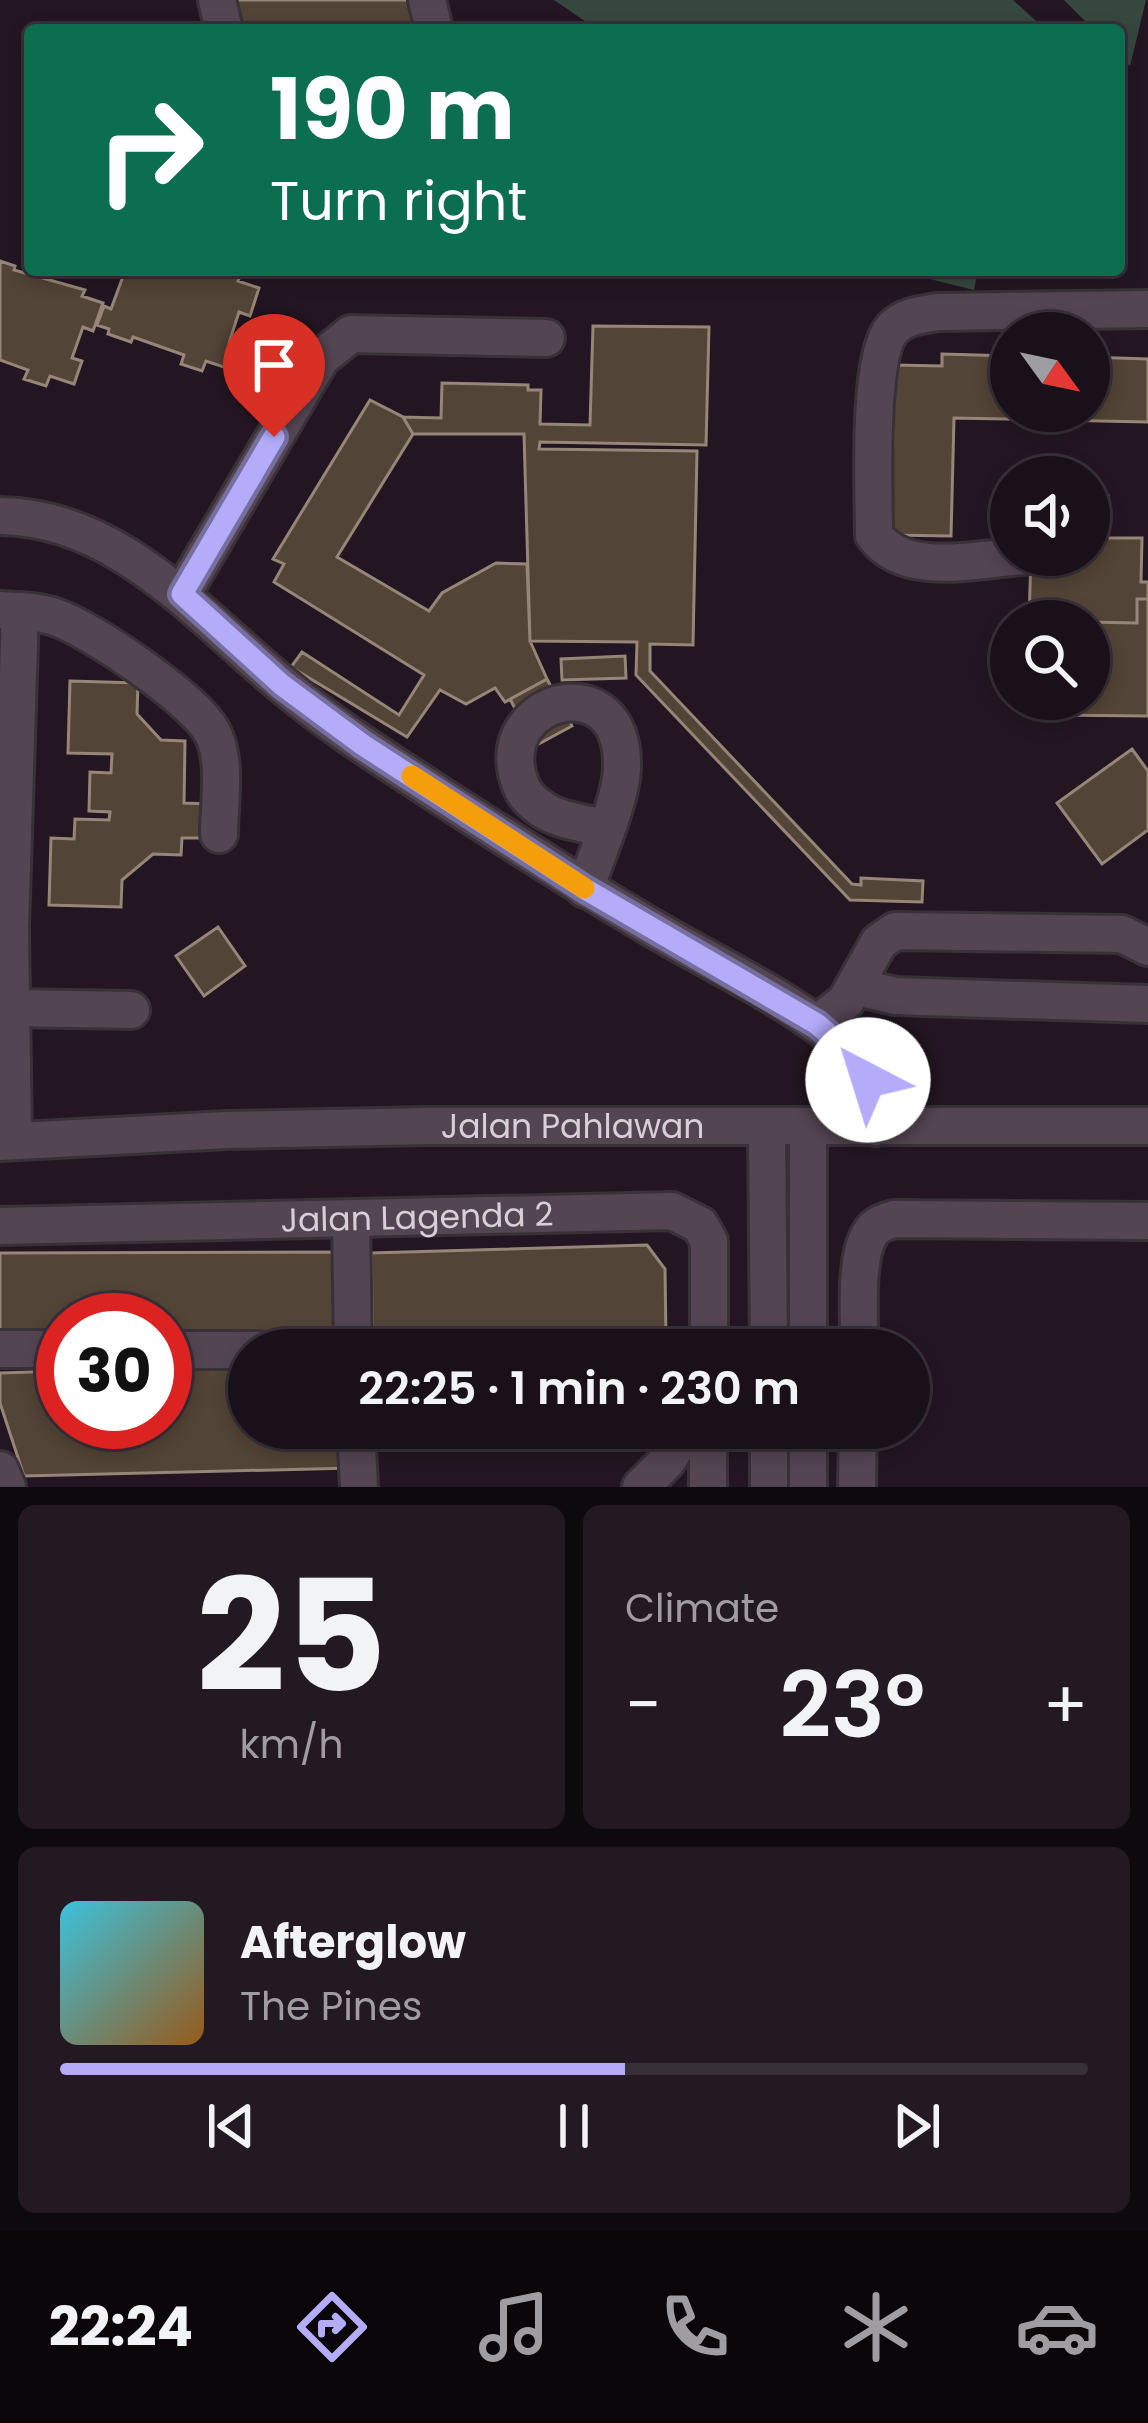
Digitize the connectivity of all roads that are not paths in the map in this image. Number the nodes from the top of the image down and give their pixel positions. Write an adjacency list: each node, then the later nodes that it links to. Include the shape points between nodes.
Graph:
1 (1148, 309): 4 (street, via 937,312 904,319 889,332 877,375 874,535 905,560)
2 (545, 338): 5 (street, via 351,334 320,358)
3 (0, 516): 5 (street, via 71,528)
4 (990, 557)
5 (182, 594): 9 (street, via 315,711)
6 (10, 611): 8 (street, via 79,626 134,662 212,732); 10 (street)
7 (604, 828): 9 (street)
8 (219, 834)
9 (585, 889): 16 (street)
10 (5, 927): 14 (street)
11 (1148, 947): 12 (street, via 1122,934 895,931 879,942)
12 (857, 987): 13 (street, via 895,996); 16 (street)
13 (1148, 1004)
14 (11, 1008): 15 (street); 21 (street)
15 (131, 1010)
16 (817, 1024): 17 (street, via 857,1059)
17 (876, 1126): 18 (street, Jalan Pahlawan); 20 (street, Jalan Pahlawan)
18 (1148, 1126)
19 (767, 1127): 20 (street, Jalan Pahlawan); 21 (street, Jalan Pahlawan, via 405,1127); 27 (street)
20 (808, 1127): 28 (street)
21 (6, 1141)
22 (351, 1218): 24 (street, Jalan Lagenda 2); 25 (street); 26 (street, Jalan Lagenda 2, via 683,1214 709,1240)
23 (1148, 1222): 29 (street, via 878,1225 864,1252)
24 (0, 1226)
25 (352, 1329)
26 (709, 1329)
27 (769, 1329)
28 (808, 1329)
29 (860, 1329)
30 (0, 1349): 31 (street)
31 (36, 1349)
32 (192, 1350): 33 (street)
33 (228, 1350)
34 (357, 1449): 42 (street)
35 (675, 1449): 43 (street)
36 (708, 1449): 44 (street)
37 (769, 1449): 45 (street)
38 (808, 1449): 46 (street)
39 (858, 1449): 47 (street)
40 (0, 1470): 41 (street)
41 (7, 1487)
42 (359, 1487)
43 (641, 1487)
44 (708, 1487)
45 (770, 1487)
46 (808, 1487)
47 (857, 1487)

